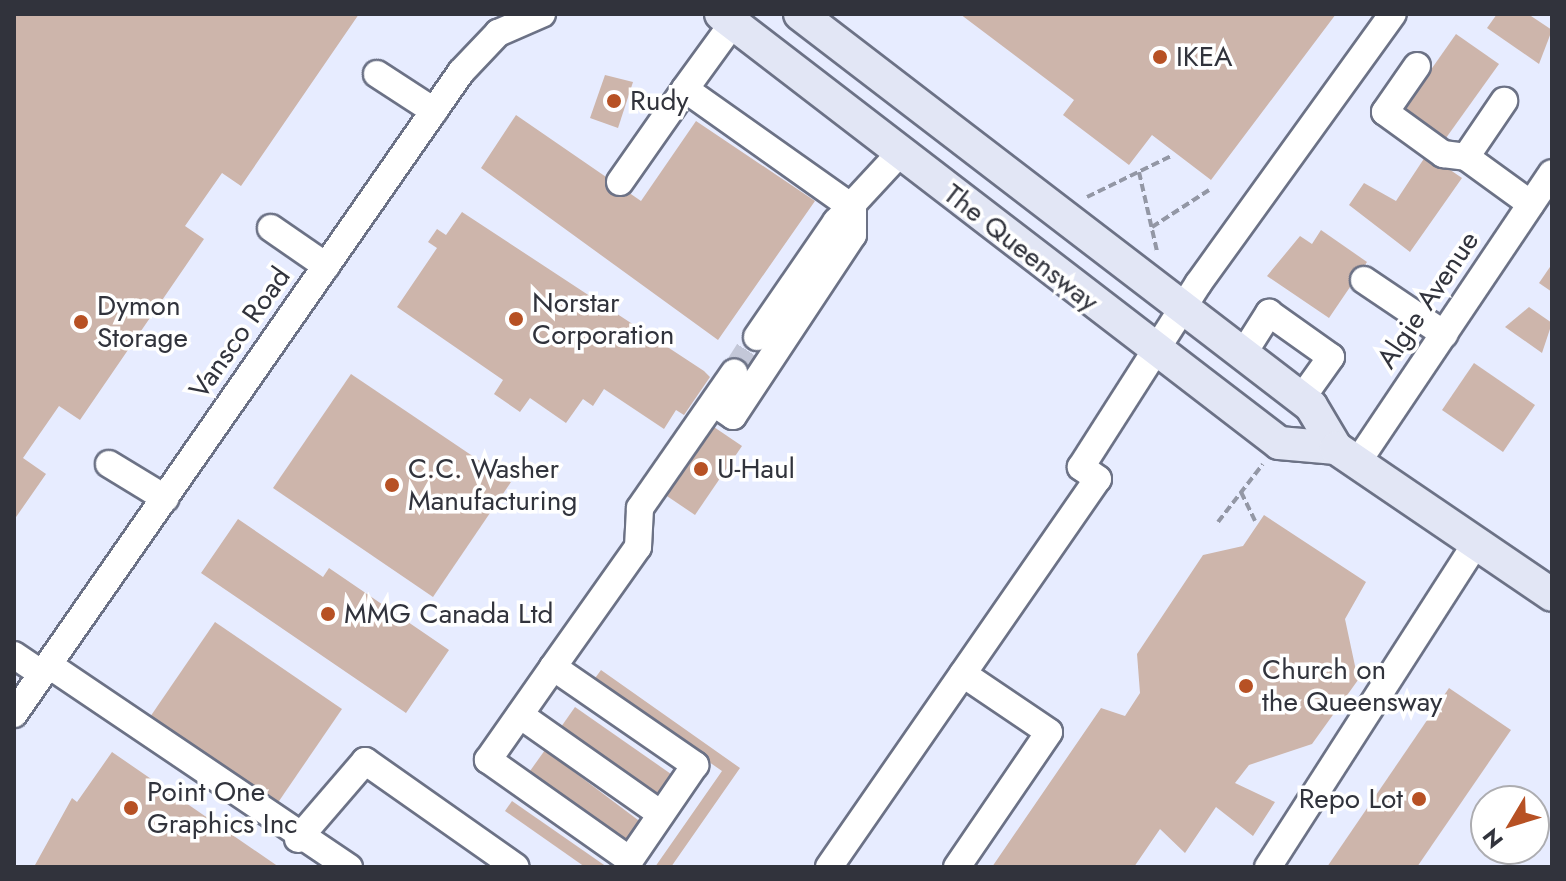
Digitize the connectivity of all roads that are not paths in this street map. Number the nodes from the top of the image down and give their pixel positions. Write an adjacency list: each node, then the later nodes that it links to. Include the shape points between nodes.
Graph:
1 (542, 14): 5 (street, Vansco Road)
2 (800, 14): 20 (main road, The Queensway)
3 (1393, 14): 20 (street)
4 (727, 18): 8 (street); 11 (main road, The Queensway)
5 (492, 24): 10 (street, Vansco Road)
6 (1417, 66): 12 (street, via 1385,112 1443,154)
7 (377, 74): 10 (street)
8 (685, 89): 14 (street); 16 (street)
9 (1504, 101): 12 (street)
10 (434, 111): 18 (street, Vansco Road)
11 (900, 153): 16 (street); 23 (main road, The Queensway)
12 (1466, 157): 15 (street)
13 (1552, 173): 15 (street, Algie Avenue)
14 (620, 182)
15 (1531, 204): 21 (street, Algie Avenue)
16 (853, 208): 22 (street); 27 (street, via 853,235 733,416)
17 (271, 228): 18 (street)
18 (326, 266): 30 (street, Vansco Road)
19 (1364, 280): 21 (street)
20 (1183, 306): 23 (street); 24 (main road, The Queensway)
21 (1444, 334): 28 (street, Algie Avenue)
22 (757, 337)
23 (1155, 350): 28 (main road, The Queensway, via 1279,443); 36 (street, via 1081,467 1098,479)
24 (1243, 354): 26 (main road, The Queensway); 26 (street, via 1269,313 1331,357)
25 (734, 373): 27 (street)
26 (1301, 399): 28 (main road, The Queensway)
27 (714, 403): 34 (street, via 640,508 638,547)
28 (1346, 455): 31 (main road, The Queensway)
29 (109, 464): 30 (street)
30 (165, 498): 35 (street, Vansco Road)
31 (1475, 544): 32 (main road, The Queensway); 45 (street)
32 (1552, 595)
33 (14, 655): 35 (street)
34 (553, 667): 38 (street); 39 (street, via 695,765)
35 (45, 670): 37 (street, Vansco Road); 40 (street)
36 (963, 674): 43 (street); 44 (street, via 1049,732)
37 (14, 714)
38 (520, 715): 39 (street); 39 (street, via 488,760 630,860)
39 (661, 814)
40 (298, 839): 41 (street); 42 (street, via 365,761)
41 (349, 867)
42 (516, 867)
43 (829, 867)
44 (957, 867)
45 (1268, 867)

